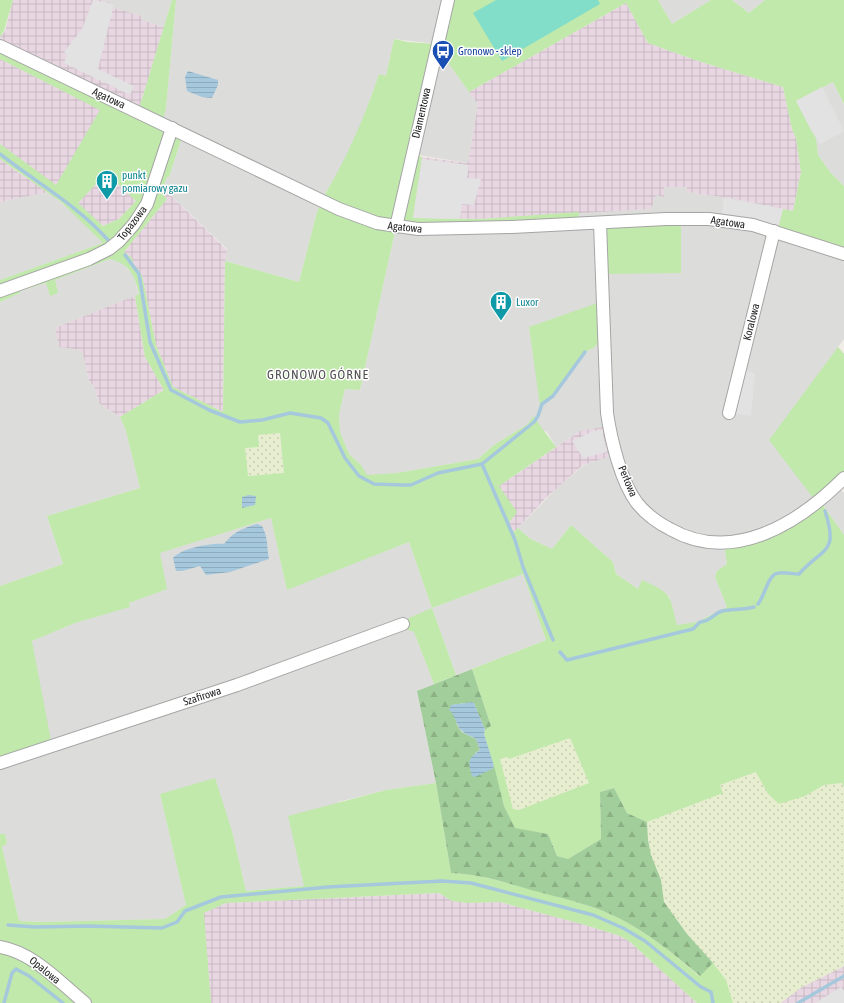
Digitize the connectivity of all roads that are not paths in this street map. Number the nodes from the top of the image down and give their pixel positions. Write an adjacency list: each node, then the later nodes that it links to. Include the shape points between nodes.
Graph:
1 (448, 0): 5 (street, Diamentowa)
2 (0, 46): 3 (street, Agatowa)
3 (172, 128): 5 (street, Agatowa, via 344,212); 8 (street, Topazowa, via 147,204 119,241 89,259)
4 (600, 223): 5 (street, Agatowa, via 465,229); 6 (street, Agatowa, via 697,218 734,222); 10 (street, Perłowa, via 608,414 611,435 622,468 638,503 656,520 680,534 702,542 730,543 753,538 786,523 813,506)
5 (396, 227)
6 (774, 231): 7 (street, Agatowa); 9 (street, Koralowa)
7 (844, 254)
8 (0, 291)
9 (729, 413)
10 (844, 478)
11 (403, 624): 12 (street, Szafirowa, via 237,685)
12 (0, 763)
13 (0, 947): 14 (street, Opalowa, via 29,957)
14 (86, 1003)

